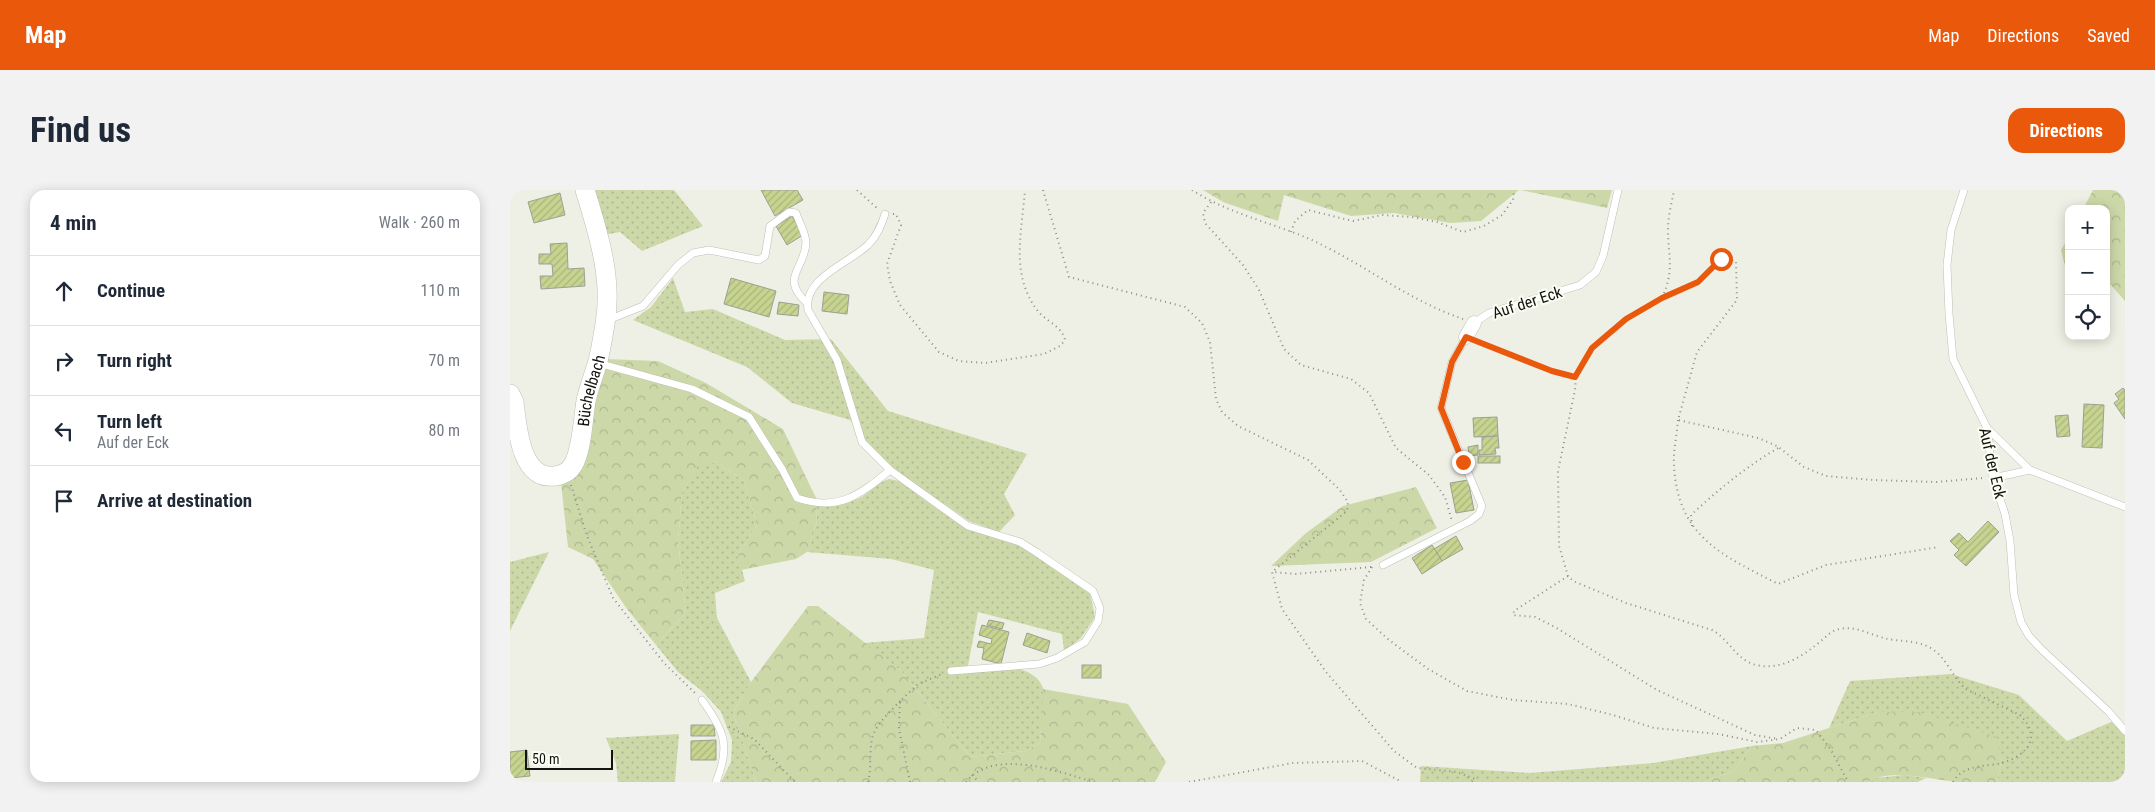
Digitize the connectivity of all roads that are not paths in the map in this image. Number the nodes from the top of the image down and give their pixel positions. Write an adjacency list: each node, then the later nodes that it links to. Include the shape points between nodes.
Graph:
1 (585, 190): 6 (street, Büchelbach, via 608,280)
2 (1618, 190): 7 (lane, Auf der Eck, via 1603,256 1596,272 1580,285 1489,313)
3 (1964, 190): 11 (lane, Auf der Eck, via 1951,230 1948,265 1953,360)
4 (885, 214): 5 (lane, via 879,231 867,245 810,290)
5 (806, 303): 6 (lane, via 793,284 806,241 796,213 789,212 770,226 765,256 759,260 709,250 693,254 678,264 643,306); 12 (lane, via 836,360 862,442)
6 (605, 321): 9 (street, Büchelbach)
7 (1474, 323): 8 (street, Auf der Eck)
8 (1466, 337): 16 (lane, Auf der Eck, via 1452,362 1441,408 1482,506 1475,517)
9 (597, 363): 10 (street, Büchelbach, via 589,386 579,449 573,465 563,475 548,477 536,471 523,456); 12 (lane, via 692,389 749,417 797,498 833,503 854,498)
10 (510, 394)
11 (1987, 428): 13 (lane); 14 (lane, Auf der Eck)
12 (890, 470): 17 (lane, via 968,526 1020,542 1036,552 1093,591 1100,608 1098,621 1085,642 1057,658 1039,664)
13 (2030, 470): 14 (lane); 15 (lane)
14 (1993, 478): 19 (lane, Auf der Eck, via 2006,514 2014,595 2021,622 2041,649)
15 (2125, 506)
16 (1383, 565)
17 (951, 671)
18 (702, 700): 20 (lane, via 718,722 725,742 724,765)
19 (2125, 731)
20 (716, 782)

